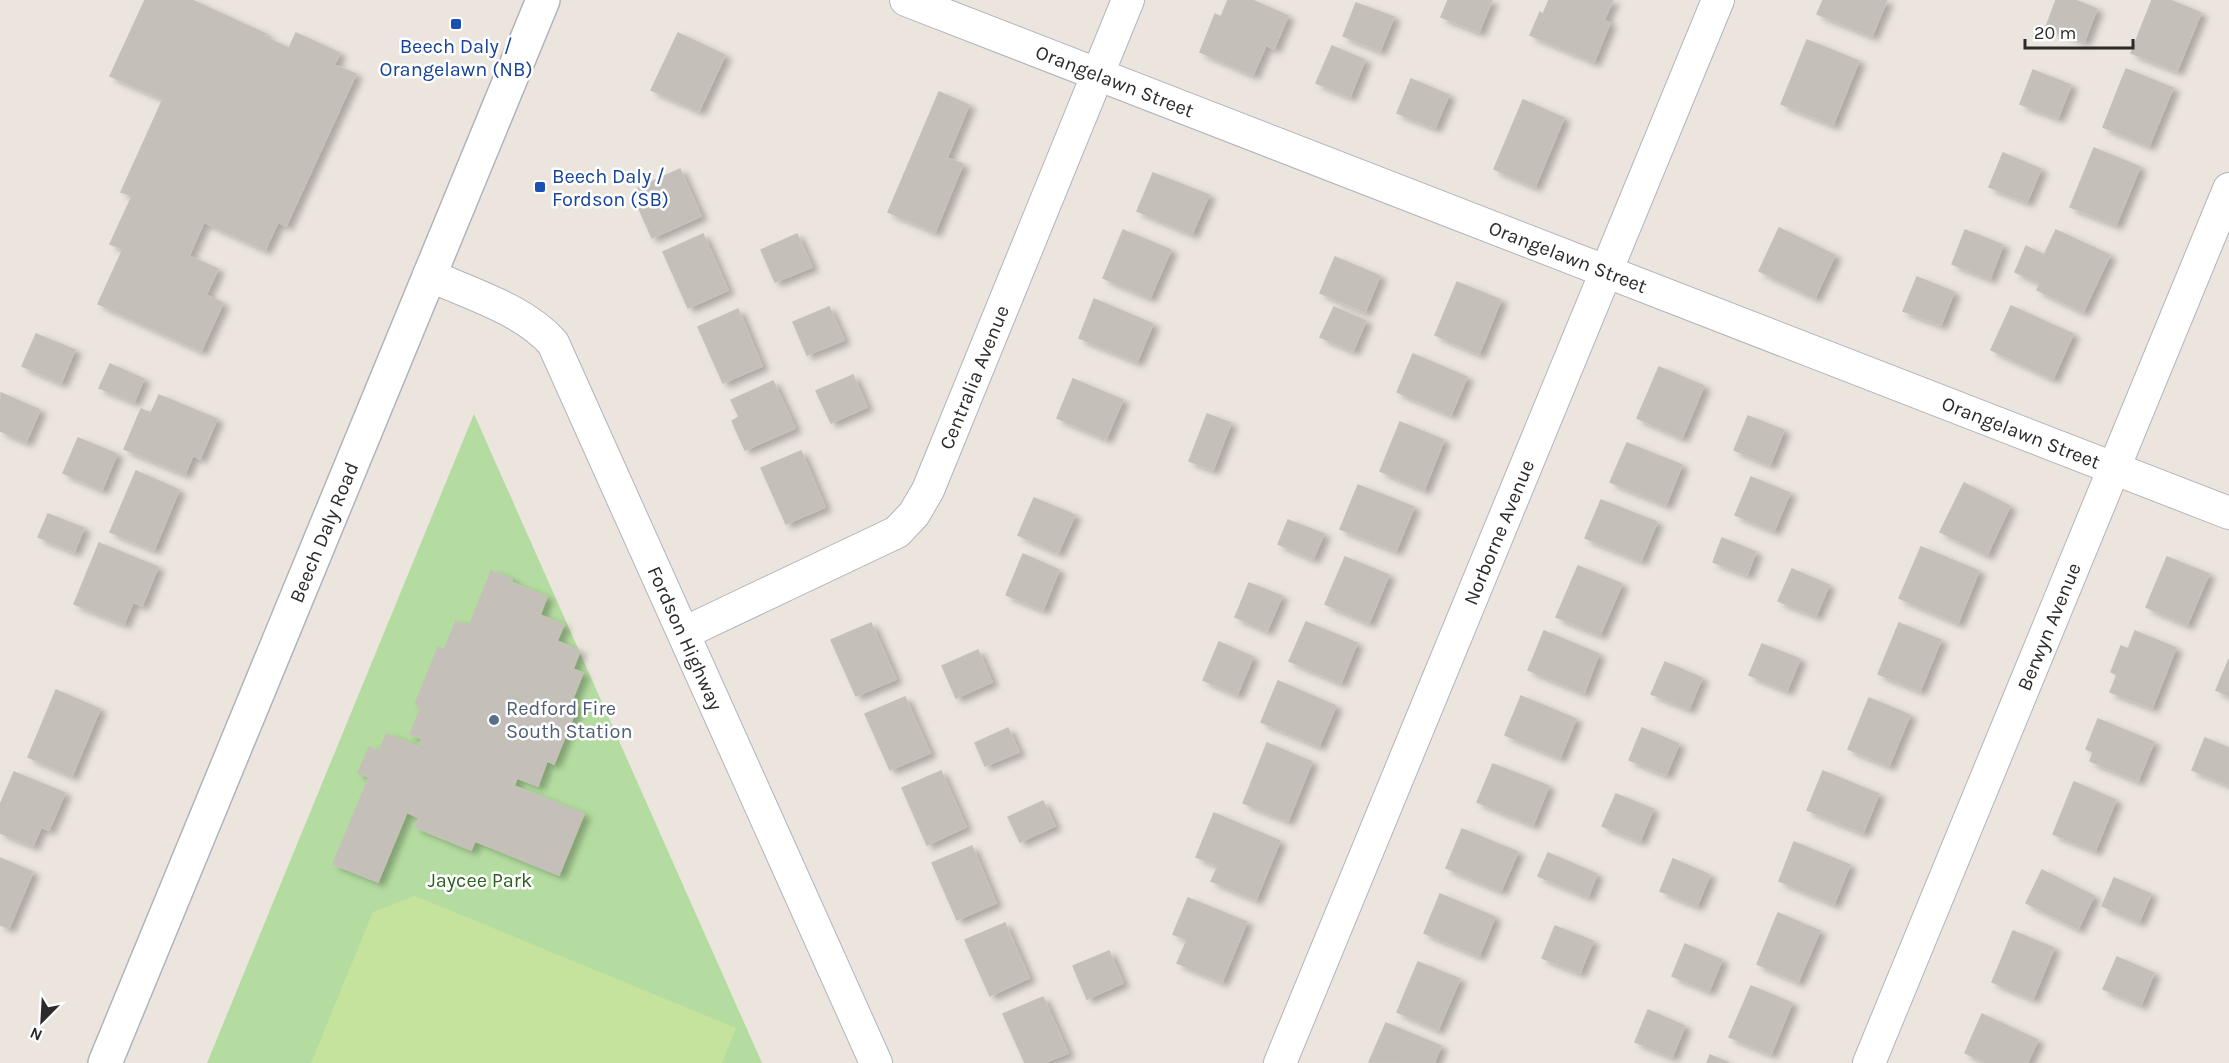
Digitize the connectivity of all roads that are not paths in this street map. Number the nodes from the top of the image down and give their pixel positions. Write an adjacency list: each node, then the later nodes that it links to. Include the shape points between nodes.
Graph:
1 (543, 0): 8 (main road, Beech Daly Road)
2 (906, 0): 5 (street, Orangelawn Street)
3 (1128, 0): 5 (street, Centralia Avenue)
4 (1718, 0): 7 (street, Norborne Avenue)
5 (1098, 74): 7 (street, Orangelawn Street); 11 (street, Centralia Avenue, via 928,490 914,514 897,532)
6 (2229, 189): 9 (street, Berwyn Avenue)
7 (1605, 273): 9 (street, Orangelawn Street); 14 (street, Norborne Avenue)
8 (429, 275): 11 (street, Fordson Highway, via 526,318 553,343); 12 (main road, Beech Daly Road)
9 (2114, 469): 10 (street, Orangelawn Street); 15 (street, Berwyn Avenue)
10 (2229, 513)
11 (684, 633): 13 (street, Fordson Highway)
12 (105, 1063)
13 (876, 1063)
14 (1280, 1063)
15 (1869, 1063)

